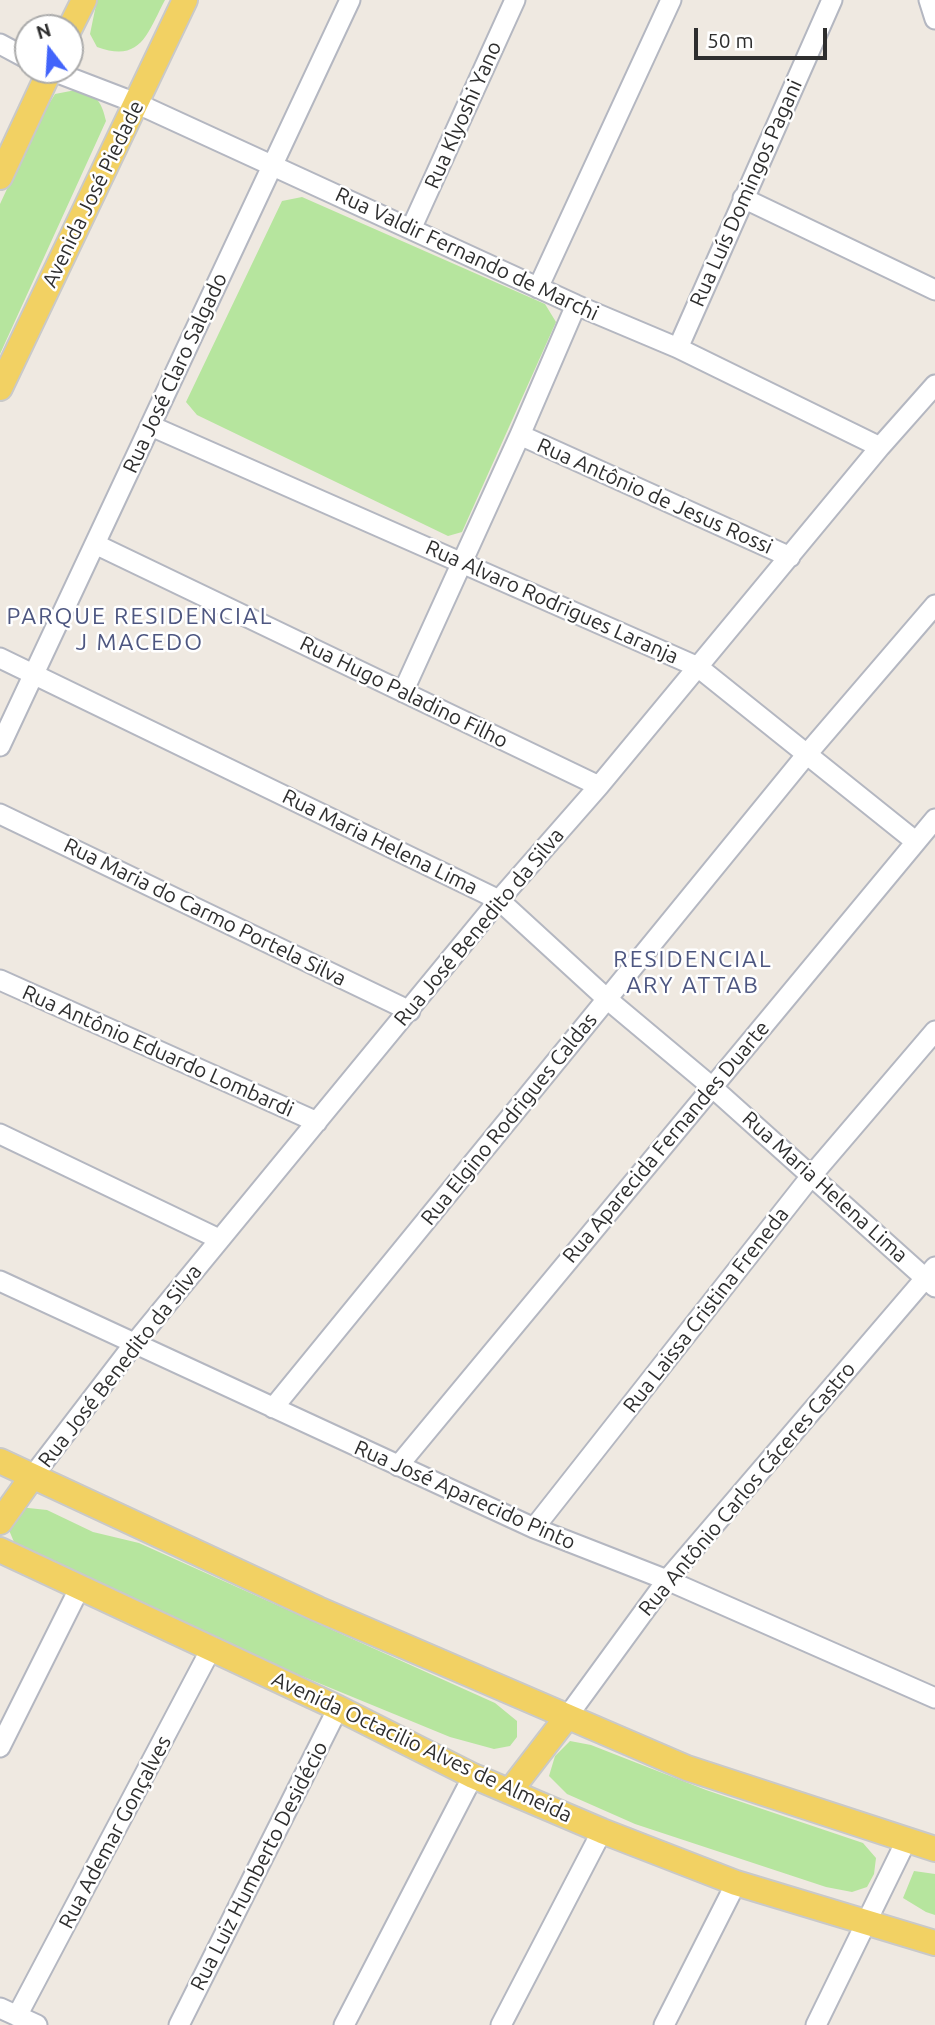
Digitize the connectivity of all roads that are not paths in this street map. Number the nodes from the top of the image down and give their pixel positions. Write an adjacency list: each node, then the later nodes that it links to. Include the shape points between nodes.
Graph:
1 (185, 0): 10 (main road, Avenida José Piedade)
2 (350, 0): 11 (street, Rua José Claro Salgado)
3 (515, 0): 14 (street, Rua Klyoshi Yano)
4 (671, 0): 15 (street)
5 (832, 0): 13 (street, Rua Luís Domingos Pagani)
6 (929, 0): 7 (street)
7 (935, 19)
8 (84, 83): 10 (street, Rua Valdir Fernando de Marchi)
9 (43, 84): 12 (main road)
10 (136, 103): 11 (street, Rua Valdir Fernando de Marchi); 20 (main road, Avenida José Piedade)
11 (271, 165): 14 (street, Rua Valdir Fernando de Marchi); 21 (street, Rua José Claro Salgado)
12 (0, 177)
13 (743, 198): 16 (street); 18 (street, Rua Luís Domingos Pagani)
14 (411, 229): 15 (street, Rua Valdir Fernando de Marchi)
15 (538, 288): 17 (street, Rua Valdir Fernando de Marchi)
16 (935, 290)
17 (576, 305): 18 (street, Rua Valdir Fernando de Marchi); 22 (street)
18 (678, 348): 23 (street, Rua Valdir Fernando de Marchi)
19 (935, 386): 23 (street, Rua José Benedito da Silva)
20 (0, 388)
21 (152, 426): 24 (street, Rua José Claro Salgado); 26 (street, Rua Alvaro Rodrigues Laranja)
22 (520, 435): 25 (street, Rua Antônio de Jesus Rossi); 26 (street)
23 (880, 447): 25 (street, Rua José Benedito da Silva)
24 (95, 544): 30 (street, Rua José Claro Salgado); 31 (street, Rua Hugo Paladino Filho)
25 (790, 557): 29 (street, Rua José Benedito da Silva)
26 (462, 562): 29 (street, Rua Alvaro Rodrigues Laranja); 31 (street)
27 (935, 605): 33 (street, Rua Elgino Rodrigues Caldas)
28 (0, 658): 30 (street, Rua Maria Helena Lima)
29 (698, 667): 33 (street, Rua Alvaro Rodrigues Laranja); 34 (street, Rua José Benedito da Silva)
30 (34, 674): 32 (street, Rua José Claro Salgado); 38 (street, Rua Maria Helena Lima)
31 (403, 692): 34 (street, Rua Hugo Paladino Filho)
32 (0, 746)
33 (807, 754): 37 (street, Rua Alvaro Rodrigues Laranja); 40 (street, Rua Elgino Rodrigues Caldas)
34 (599, 786): 38 (street, Rua José Benedito da Silva)
35 (0, 814): 41 (street, Rua Maria do Carmo Portela Silva)
36 (935, 819): 37 (street, Rua Aparecida Fernandes Duarte)
37 (915, 841): 43 (street, Rua Aparecida Fernandes Duarte)
38 (499, 900): 40 (street, Rua Maria Helena Lima); 41 (street, Rua José Benedito da Silva)
39 (0, 981): 44 (street, Rua Antônio Eduardo Lombardi)
40 (607, 999): 43 (street, Rua Maria Helena Lima); 51 (street, Rua Elgino Rodrigues Caldas)
41 (410, 1011): 44 (street, Rua José Benedito da Silva)
42 (935, 1031): 46 (street, Rua Laissa Cristina Freneda)
43 (712, 1087): 46 (street, Rua Maria Helena Lima); 53 (street, Rua Aparecida Fernandes Duarte)
44 (317, 1122): 47 (street, Rua José Benedito da Silva)
45 (0, 1134): 47 (street)
46 (812, 1175): 48 (street, Rua Maria Helena Lima); 56 (street, Rua Laissa Cristina Freneda)
47 (219, 1240): 50 (street, Rua José Benedito da Silva)
48 (932, 1277): 58 (street, Rua Antônio Carlos Cáceres Castro)
49 (0, 1281): 50 (street, Rua José Aparecido Pinto)
50 (134, 1344): 51 (street, Rua José Aparecido Pinto); 54 (street, Rua José Benedito da Silva)
51 (273, 1408): 53 (street, Rua José Aparecido Pinto)
52 (0, 1461): 54 (main road)
53 (398, 1466): 56 (street, Rua José Aparecido Pinto)
54 (32, 1476): 55 (main road); 63 (main road, via 318,1609)
55 (0, 1522)
56 (534, 1528): 58 (street, Rua José Aparecido Pinto)
57 (0, 1550): 59 (main road, Avenida Octacilio Alves de Almeida)
58 (667, 1580): 61 (street, Rua José Aparecido Pinto); 63 (street, Rua Antônio Carlos Cáceres Castro)
59 (80, 1587): 60 (main road, Avenida Octacilio Alves de Almeida); 64 (street)
60 (212, 1647): 62 (main road, Avenida Octacilio Alves de Almeida); 73 (street, Rua Ademar Gonçalves)
61 (935, 1698)
62 (338, 1708): 65 (main road, Avenida Octacilio Alves de Almeida); 75 (street, Rua Luiz Humberto Desidécio)
63 (567, 1717): 66 (main road); 68 (main road, via 687,1768)
64 (0, 1747)
65 (473, 1776): 66 (main road, Avenida Octacilio Alves de Almeida); 76 (street)
66 (510, 1791): 67 (main road, Avenida Octacilio Alves de Almeida)
67 (602, 1831): 70 (main road, Avenida Octacilio Alves de Almeida); 77 (street)
68 (907, 1839): 69 (main road); 71 (street)
69 (935, 1849)
70 (736, 1883): 71 (main road, Avenida Octacilio Alves de Almeida); 78 (street)
71 (867, 1923): 72 (main road, Avenida Octacilio Alves de Almeida); 79 (street)
72 (935, 1943)
73 (9, 2012): 74 (street)
74 (37, 2025)
75 (179, 2025)
76 (344, 2025)
77 (501, 2025)
78 (664, 2025)
79 (816, 2025)

